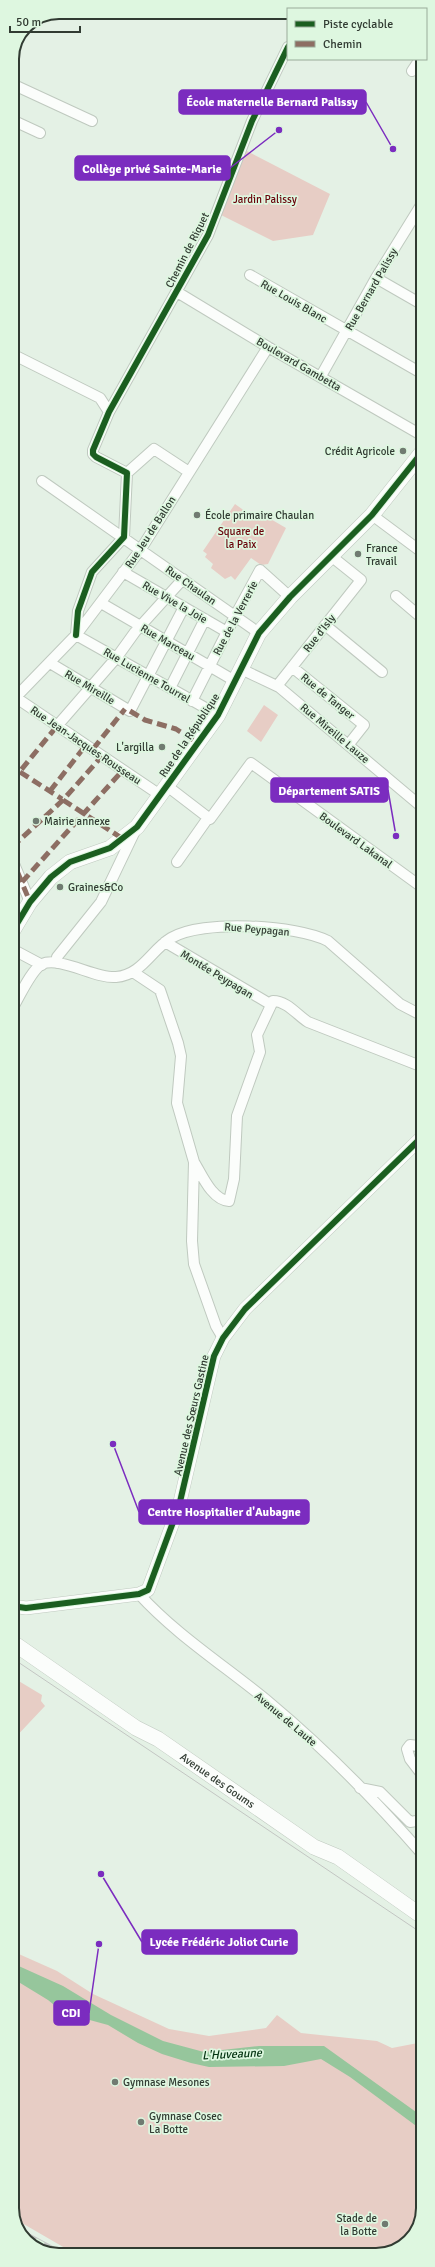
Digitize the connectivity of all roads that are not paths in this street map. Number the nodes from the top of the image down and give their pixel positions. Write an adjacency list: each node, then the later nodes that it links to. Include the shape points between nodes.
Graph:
1 (287, 49): 11 (street, Chemin de Riquet, via 252,121 208,234)
2 (416, 65): 3 (street)
3 (412, 71)
4 (19, 87): 5 (street)
5 (92, 121)
6 (19, 123): 7 (street)
7 (40, 133)
8 (416, 213): 10 (street, Rue Bernard Palissy)
9 (250, 275): 13 (street, Rue Louis Blanc)
10 (376, 278): 12 (street); 13 (street, Rue Bernard Palissy)
11 (177, 292): 14 (street, Boulevard Gambetta); 18 (street, Chemin de Riquet)
12 (416, 301)
13 (346, 332): 16 (street, Rue Louis Blanc); 17 (street, Rue Bernard Palissy)
14 (268, 347): 17 (street, Boulevard Gambetta); 21 (street, Rue Jeu de Ballon)
15 (19, 358): 18 (street, via 100,398)
16 (416, 370)
17 (321, 376): 19 (street, Boulevard Gambetta)
18 (109, 412): 22 (street, Chemin de Riquet, via 93,454)
19 (416, 432)
20 (416, 460): 24 (main road, Rue de la République)
21 (189, 472): 22 (street, via 154,449); 27 (street, Rue Jeu de Ballon)
22 (127, 474): 25 (street)
23 (42, 481): 25 (street, Rue Chaulan)
24 (372, 515): 26 (street); 28 (main road, Rue de la République)
25 (124, 537): 27 (street, Rue Chaulan); 43 (street, via 92,572 78,612)
26 (416, 548)
27 (141, 549): 29 (street, Rue Jeu de Ballon); 30 (street, Rue Chaulan)
28 (331, 556): 33 (main road, Rue de la République); 39 (street, Rue d'Isly, via 361,580)
29 (123, 572): 32 (street, Rue Vive la Joie); 34 (street, Rue Jeu de Ballon)
30 (184, 580): 32 (street); 37 (street, Rue Chaulan)
31 (396, 596): 36 (street)
32 (167, 597): 35 (street, Rue Vive la Joie); 40 (street)
33 (290, 597): 37 (street, Rue de la Verrerie, via 260,570); 42 (main road, Rue de la République)
34 (101, 604): 40 (street, Rue Marceau); 43 (street, Rue Jeu de Ballon)
35 (184, 607): 38 (street, Rue Vive la Joie); 44 (street)
36 (416, 613)
37 (235, 616): 41 (street, Rue de la Verrerie); 42 (street, Rue Chaulan)
38 (205, 619): 41 (street, Rue Vive la Joie); 45 (street)
39 (325, 625): 49 (street, Rue d'Isly); 50 (street)
40 (142, 626): 44 (street, Rue Marceau); 46 (street)
41 (227, 632): 48 (street, Rue de la Verrerie)
42 (259, 633): 51 (main road, Rue de la République)
43 (76, 635): 46 (street, Rue Lucienne Tourrel); 47 (street, Rue Jeu de Ballon)
44 (165, 641): 45 (street, Rue Marceau); 52 (street)
45 (188, 654): 48 (street, Rue Marceau); 55 (street)
46 (117, 658): 52 (street, Rue Lucienne Tourrel); 54 (street)
47 (50, 663): 54 (street, Rue Mireille); 56 (street, Rue Jeu de Ballon)
48 (210, 666): 51 (street, Rue Marceau); 57 (street, Rue de la Verrerie)
49 (292, 666): 53 (street, Rue d'Isly); 61 (street, Rue de Tanger, via 364,725)
50 (382, 672)
51 (238, 675): 53 (street, Rue Mireille Lauze); 59 (main road, Rue de la République)
52 (148, 676): 54 (street, Rue Mireille, via 130,711); 55 (street, Rue Lucienne Tourrel)
53 (277, 686): 61 (street, Rue Mireille Lauze)
54 (90, 687): 60 (street)
55 (170, 688): 57 (street, Rue Lucienne Tourrel)
56 (19, 692)
57 (192, 701): 59 (street, Rue Lucienne Tourrel)
58 (19, 702): 60 (street, Rue Jean-Jacques Rousseau)
59 (218, 715): 62 (main road, Rue de la République)
60 (57, 726): 62 (street, Rue Jean-Jacques Rousseau)
61 (349, 744): 63 (street, Rue Mireille Lauze)
62 (163, 790): 64 (street, Rue Jean-Jacques Rousseau); 65 (main road, Rue de la République)
63 (416, 802)
64 (208, 818): 66 (street); 68 (street, Boulevard Lakanal, via 210,819 251,763)
65 (137, 827): 69 (main road, Rue de la République, via 110,848 70,862 51,877); 73 (street, via 101,902 57,957)
66 (177, 862)
67 (19, 876): 69 (street)
68 (416, 883)
69 (30, 902): 70 (main road, Rue de la République)
70 (19, 920)
71 (164, 942): 75 (street, Rue Peypagan, via 148,961); 77 (street, Montée Peypagan); 78 (street, Rue Peypagan, via 172,936 222,925 317,935 328,941 400,1004)
72 (19, 954): 74 (street)
73 (57, 963): 74 (street, Rue Peypagan); 75 (street, Rue Peypagan, via 115,978)
74 (38, 968): 76 (street)
75 (133, 972): 81 (street, via 160,990 181,1056 177,1103)
76 (19, 998)
77 (270, 1004): 79 (street, via 273,1001 286,1004 308,1022); 81 (street, via 257,1035 260,1052 237,1116 234,1179 229,1201 222,1200 215,1194)
78 (416, 1012)
79 (416, 1064)
80 (416, 1143): 82 (street, Avenue des Sœurs Gastine, via 245,1309)
81 (194, 1162): 82 (street, via 194,1264 216,1326)
82 (223, 1338): 83 (street, Avenue des Sœurs Gastine, via 214,1356 179,1506 153,1580 148,1590)
83 (139, 1594): 84 (street); 88 (street, Avenue de Laute, via 269,1702 321,1748)
84 (19, 1607)
85 (19, 1647): 91 (main road, Avenue des Goums, via 136,1728 188,1759 314,1847 346,1863)
86 (416, 1746): 87 (street, via 410,1745 407,1748 407,1754)
87 (416, 1766)
88 (360, 1788): 89 (street, via 380,1792 410,1822); 90 (street, Avenue de Laute)
89 (416, 1821)
90 (416, 1848)
91 (416, 1912)

